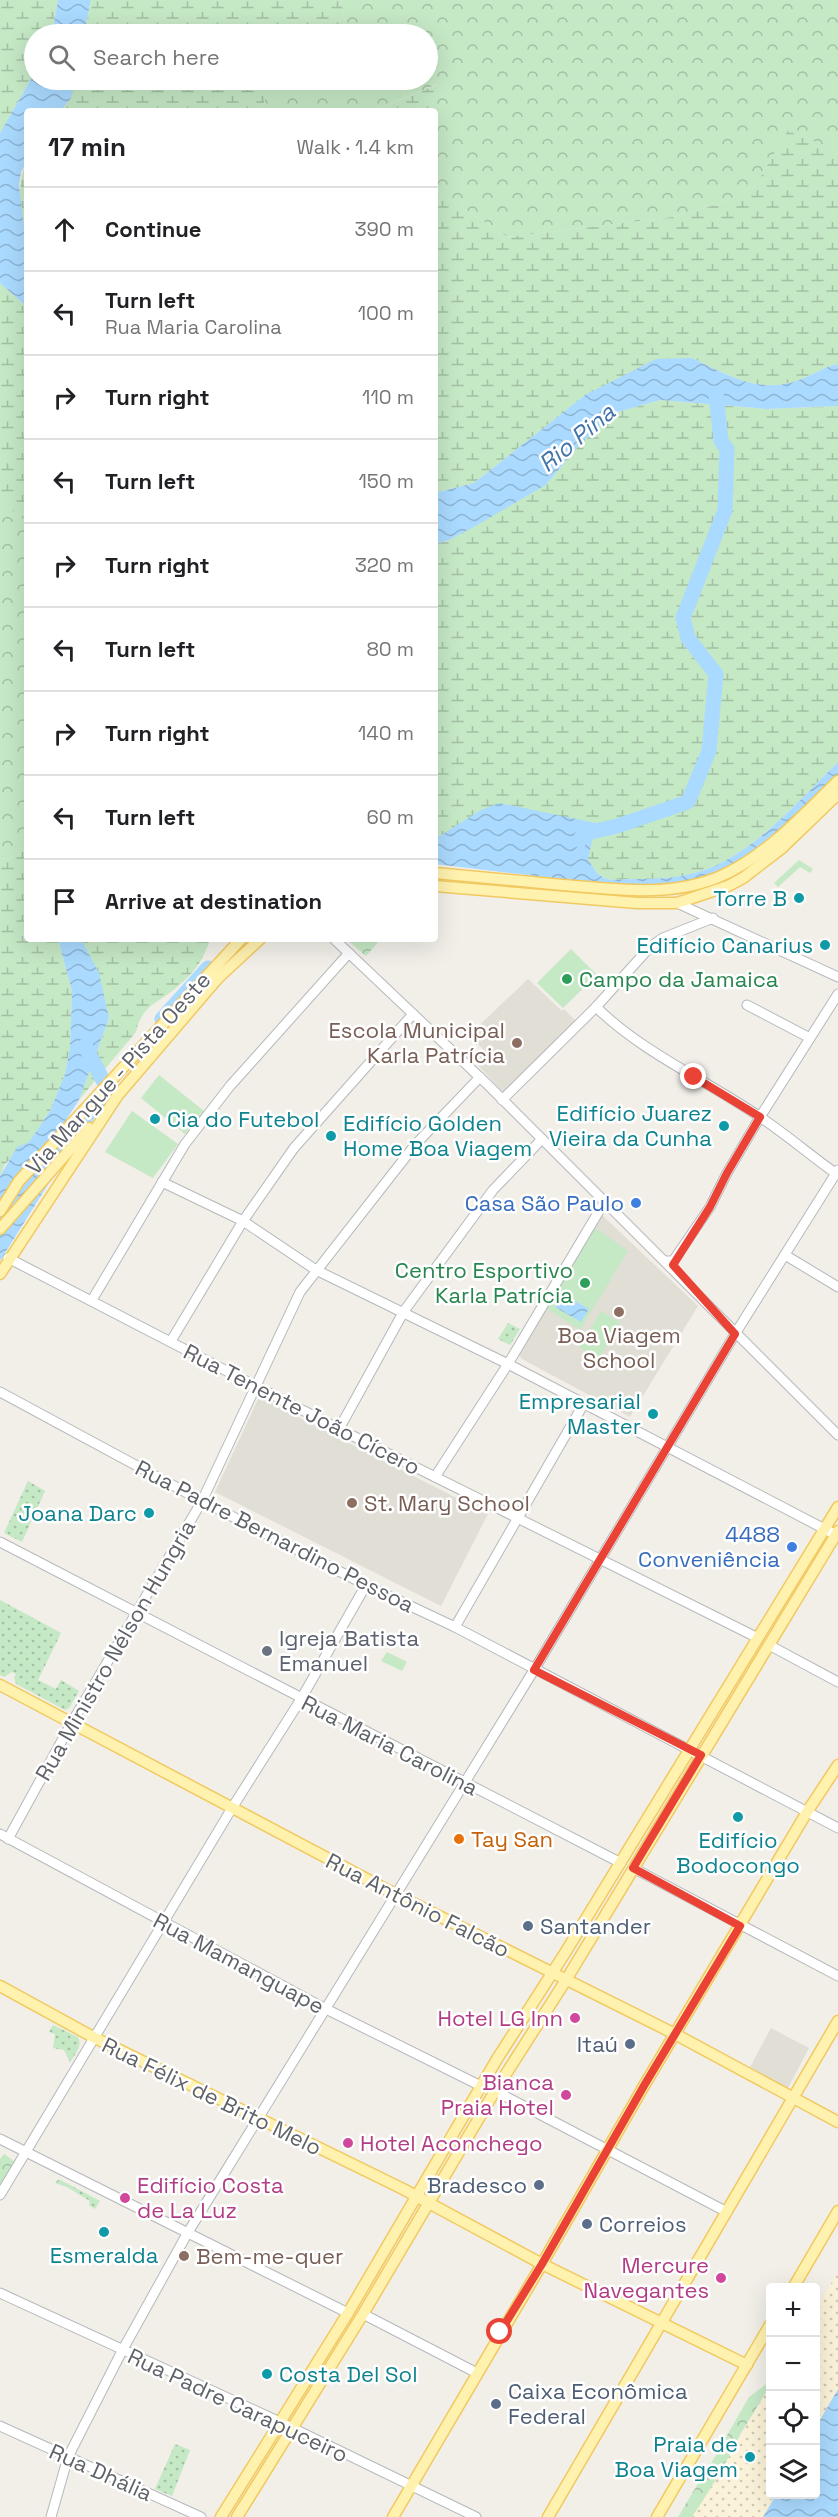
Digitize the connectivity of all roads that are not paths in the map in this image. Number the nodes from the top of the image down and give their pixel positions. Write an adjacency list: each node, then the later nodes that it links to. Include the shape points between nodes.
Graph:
1 (838, 781): 3 (main road, via 762,850 719,877 692,885 669,890 627,890)
2 (838, 794): 5 (main road, via 782,848 743,878)
3 (438, 873)
4 (438, 886): 5 (main road)
5 (677, 903): 6 (street)
6 (709, 917): 11 (street); 14 (street, via 656,942)
7 (237, 942): 23 (main road, Via Mangue - Pista Oeste)
8 (257, 942): 18 (main road, via 218,978)
9 (337, 942): 10 (street)
10 (349, 953): 15 (street); 24 (street, via 230,1086 185,1144)
11 (838, 977)
12 (838, 994): 16 (street)
13 (747, 1005): 16 (street)
14 (596, 1006): 19 (street); 20 (street, via 647,1047)
15 (413, 1014): 17 (street); 28 (street, via 294,1148)
16 (810, 1038): 20 (street)
17 (480, 1077): 19 (street); 33 (street, Rua Ministro Nélson Hungria, via 415,1145)
18 (118, 1095): 29 (main road); 31 (main road)
19 (502, 1100): 21 (street)
20 (760, 1117): 22 (street); 32 (street, via 710,1207)
21 (542, 1139): 26 (street); 37 (street, via 486,1198)
22 (837, 1173): 30 (street)
23 (19, 1181): 25 (main road); 27 (main road, Via Mangue - Pista Oeste)
24 (162, 1182): 28 (street); 36 (street)
25 (0, 1194)
26 (605, 1201): 32 (street); 40 (street)
27 (0, 1210)
28 (243, 1221): 33 (street); 39 (street)
29 (0, 1229)
30 (785, 1255): 35 (street); 38 (street)
31 (8, 1258): 34 (main road); 36 (street, Rua Tenente João Cícero)
32 (671, 1263): 38 (street)
33 (316, 1270): 37 (street); 41 (street, Rua Ministro Nélson Hungria, via 300,1292)
34 (0, 1274)
35 (838, 1287)
36 (92, 1300): 39 (street, Rua Tenente João Cícero)
37 (404, 1311): 40 (street); 44 (street)
38 (735, 1334): 45 (street); 46 (street)
39 (171, 1341): 41 (street, Rua Tenente João Cícero)
40 (508, 1364): 43 (street); 47 (street)
41 (255, 1386): 44 (street, Rua Tenente João Cícero); 48 (street, Rua Ministro Nélson Hungria)
42 (0, 1392): 48 (street, Rua Padre Bernardino Pessoa)
43 (583, 1405): 46 (street); 50 (street)
44 (339, 1429): 47 (street, Rua Tenente João Cícero)
45 (838, 1435)
46 (667, 1448): 51 (street); 54 (street)
47 (435, 1477): 50 (street, Rua Tenente João Cícero)
48 (202, 1501): 55 (street, Rua Padre Bernardino Pessoa); 56 (street, Rua Ministro Nélson Hungria)
49 (838, 1507): 51 (main road)
50 (517, 1519): 54 (street, Rua Tenente João Cícero); 57 (street)
51 (824, 1529): 52 (street); 58 (main road)
52 (837, 1534): 59 (main road)
53 (0, 1542): 56 (street, Rua Maria Carolina)
54 (601, 1559): 58 (street, Rua Tenente João Cícero); 60 (street)
55 (366, 1585): 57 (street, Rua Padre Bernardino Pessoa); 63 (street)
56 (137, 1613): 63 (street, Rua Maria Carolina); 64 (street, Rua Ministro Nélson Hungria)
57 (456, 1627): 60 (street, Rua Padre Bernardino Pessoa)
58 (758, 1638): 65 (main road)
59 (770, 1645): 61 (street); 66 (main road)
60 (534, 1670): 65 (street, Rua Padre Bernardino Pessoa); 68 (street)
61 (838, 1682)
62 (0, 1685): 64 (main road, Rua Antônio Falcão)
63 (301, 1699): 68 (street, Rua Maria Carolina); 69 (street)
64 (71, 1724): 69 (main road, Rua Antônio Falcão); 72 (street, Rua Ministro Nélson Hungria)
65 (689, 1749): 66 (street, Rua Padre Bernardino Pessoa); 73 (main road)
66 (701, 1755): 70 (street, Rua Padre Bernardino Pessoa); 74 (main road)
67 (838, 1765): 70 (main road)
68 (463, 1782): 73 (street, Rua Maria Carolina); 75 (street)
69 (232, 1808): 75 (main road, Rua Antônio Falcão); 76 (street)
70 (807, 1812): 71 (street, Rua Padre Bernardino Pessoa); 77 (main road)
71 (838, 1828)
72 (4, 1837): 76 (street, Rua Mamanguape)
73 (621, 1863): 78 (main road)
74 (633, 1868): 77 (street); 80 (main road)
75 (395, 1894): 78 (main road, Rua Antônio Falcão); 82 (street)
76 (163, 1923): 82 (street, Rua Mamanguape); 85 (street)
77 (740, 1926): 79 (street); 84 (main road)
78 (552, 1973): 80 (main road, Rua Antônio Falcão); 86 (main road)
79 (838, 1976)
80 (566, 1980): 84 (main road, Rua Antônio Falcão); 87 (main road)
81 (0, 1986): 85 (main road, Rua Félix de Brito Melo)
82 (326, 2009): 86 (street, Rua Mamanguape); 89 (street)
83 (838, 2020): 88 (main road)
84 (675, 2034): 88 (main road, Rua Antônio Falcão); 92 (main road)
85 (93, 2037): 89 (main road, Rua Félix de Brito Melo); 93 (street)
86 (481, 2086): 95 (main road)
87 (495, 2091): 92 (street); 96 (main road)
88 (792, 2099): 90 (main road, Rua Antônio Falcão); 98 (main road)
89 (256, 2118): 95 (main road, Rua Félix de Brito Melo); 99 (street)
90 (838, 2122)
91 (0, 2139): 93 (street)
92 (608, 2150): 98 (street); 100 (main road)
93 (26, 2151): 94 (street); 99 (street)
94 (0, 2195)
95 (415, 2195): 96 (main road, Rua Félix de Brito Melo); 103 (main road)
96 (428, 2203): 100 (main road, Rua Félix de Brito Melo); 104 (main road)
97 (838, 2211): 101 (main road)
98 (727, 2212): 105 (main road)
99 (187, 2234): 103 (street); 107 (street)
100 (542, 2264): 105 (main road, Rua Félix de Brito Melo); 109 (main road)
101 (796, 2283)
102 (0, 2293): 107 (street, Rua Padre Carapuceiro)
103 (348, 2313): 110 (main road)
104 (363, 2314): 109 (street); 112 (main road)
105 (662, 2323): 108 (main road, Rua Félix de Brito Melo); 121 (main road)
106 (766, 2333): 108 (main road)
107 (122, 2351): 110 (street, Rua Padre Carapuceiro); 113 (street)
108 (747, 2365): 122 (main road)
109 (477, 2373): 114 (main road)
110 (280, 2422): 112 (street, Rua Padre Carapuceiro); 117 (main road)
111 (0, 2426): 113 (street, Rua Dhália)
112 (292, 2428): 114 (street, Rua Padre Carapuceiro); 118 (main road)
113 (68, 2457): 115 (street); 116 (street, Rua Dhália)
114 (411, 2487): 119 (main road); 120 (street, Rua Padre Carapuceiro)
115 (51, 2517)
116 (201, 2517)
117 (221, 2517)
118 (237, 2517)
119 (393, 2517)
120 (476, 2517)
121 (548, 2517)
122 (657, 2517)

